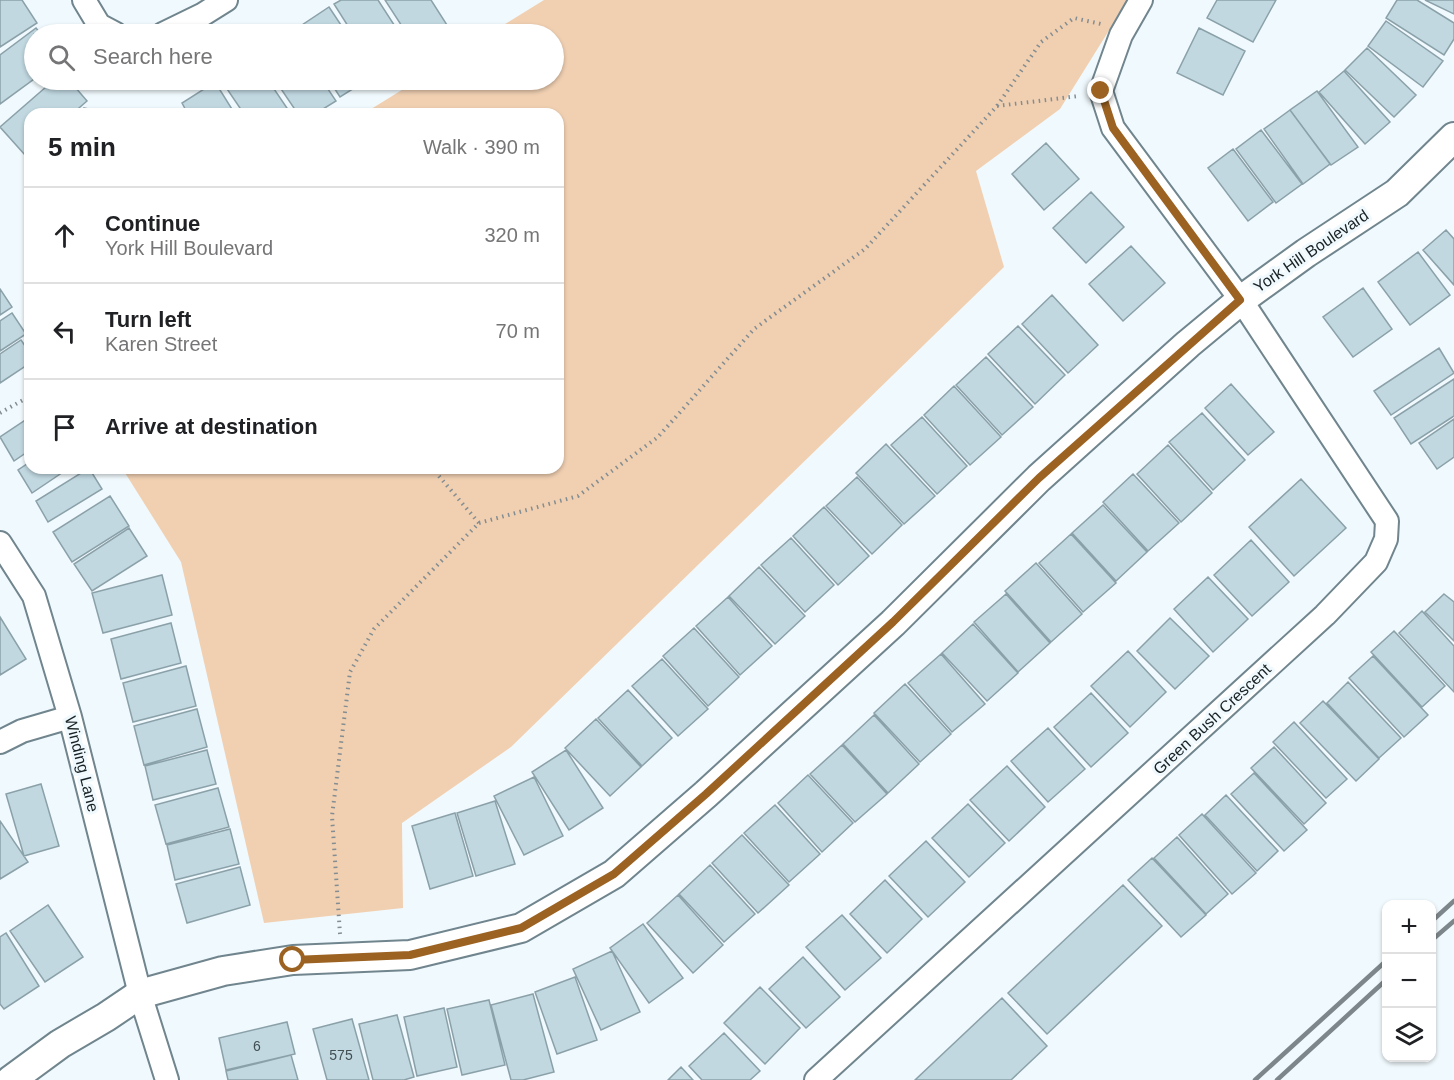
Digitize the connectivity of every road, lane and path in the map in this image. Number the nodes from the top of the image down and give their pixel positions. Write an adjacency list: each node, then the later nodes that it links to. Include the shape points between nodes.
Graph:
1 (84, 0): 4 (street)
2 (226, 0): 5 (street)
3 (1141, 0): 6 (street)
4 (98, 24)
5 (184, 24)
6 (1121, 35): 7 (street); 8 (path, via 1101,24 1074,18 1041,42)
7 (1101, 91): 8 (path); 10 (street, Green Bush Crescent, via 1113,128)
8 (997, 106): 14 (path, via 864,249 754,329 658,437 578,496)
9 (1454, 137): 10 (street, York Hill Boulevard, via 1396,193)
10 (1240, 300): 18 (street, York Hill Boulevard, via 1039,478 893,622 614,874 521,928 410,955); 22 (street, Green Bush Crescent, via 1387,521 1386,538 1376,562 1325,615)
11 (24, 399): 12 (path)
12 (0, 413)
13 (437, 474): 14 (path)
14 (479, 524): 18 (path, via 374,629 350,672 332,816)
15 (0, 543): 16 (street, Winding Lane, via 34,596)
16 (70, 717): 17 (street); 19 (street, Winding Lane)
17 (0, 742)
18 (342, 958): 19 (street, York Hill Boulevard, via 293,960 223,971)
19 (140, 994): 20 (street, York Hill Boulevard); 21 (street)
20 (11, 1080)
21 (166, 1080)
22 (816, 1080)

